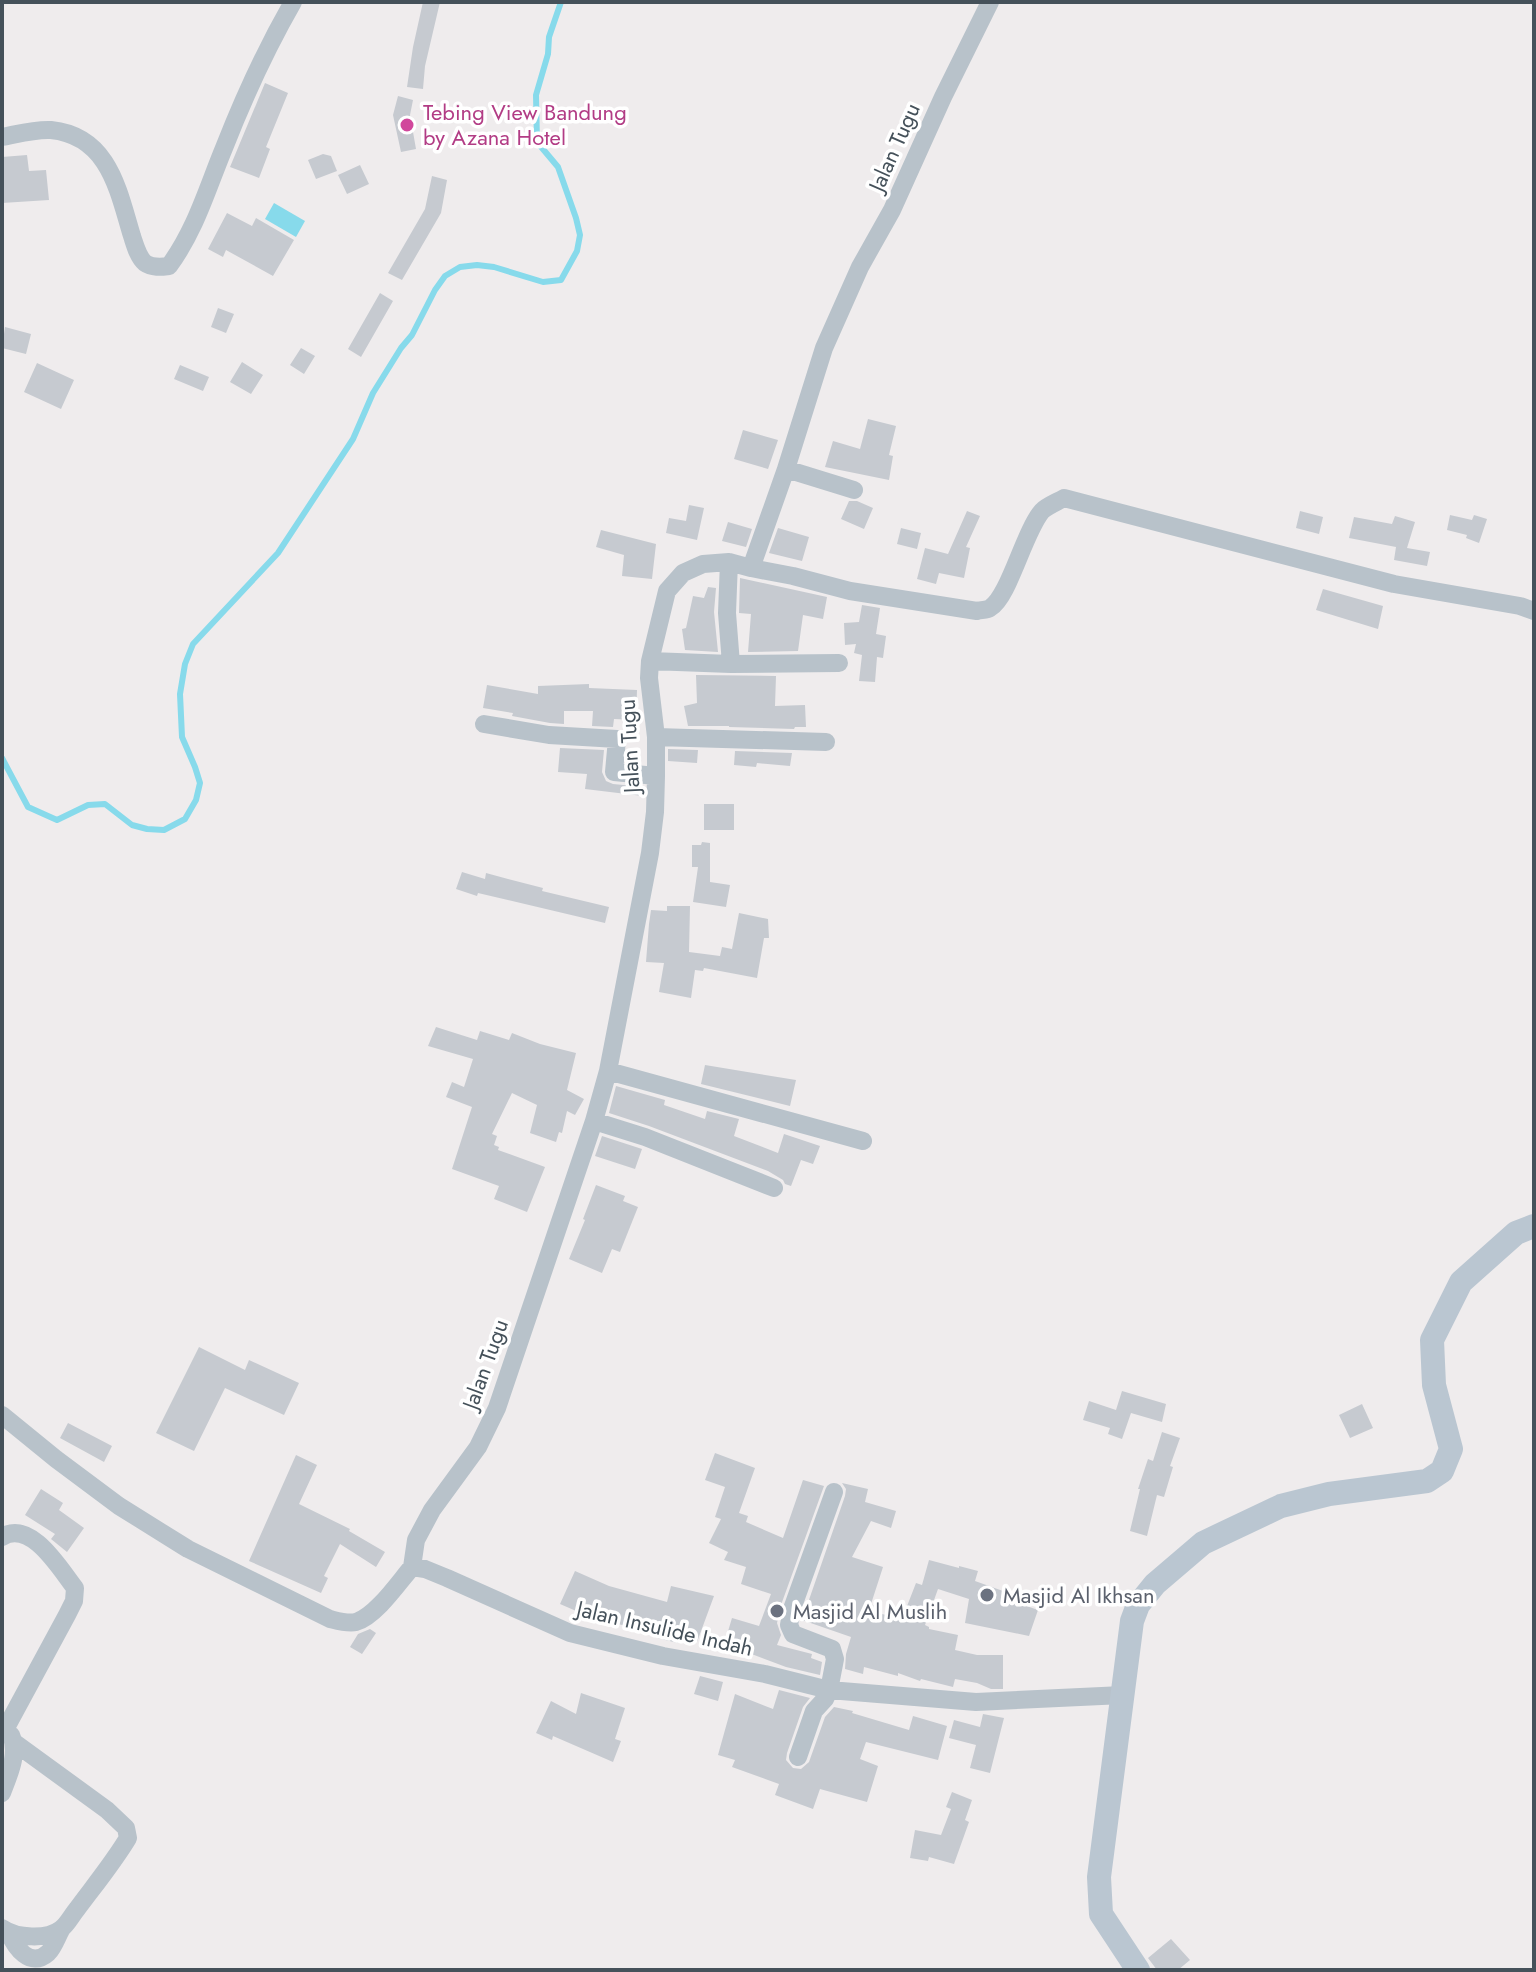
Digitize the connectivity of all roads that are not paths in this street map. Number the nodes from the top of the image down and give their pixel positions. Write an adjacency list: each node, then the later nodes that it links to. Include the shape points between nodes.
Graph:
1 (293, 2): 3 (street, via 242,103 193,229 169,266 143,261 113,175 102,157 78,137 51,130)
2 (990, 2): 4 (street, Jalan Tugu, via 824,348)
3 (2, 137)
4 (786, 469): 5 (street); 7 (street, Jalan Tugu)
5 (854, 490)
6 (729, 562): 7 (street, Jalan Tugu); 9 (street, Jalan Tugu, via 703,564 683,573 667,591); 11 (street)
7 (751, 568): 8 (street, via 850,591 989,609 1043,510 1064,498 1394,584)
8 (1534, 611)
9 (650, 661): 11 (street); 13 (street, Jalan Tugu)
10 (839, 663): 11 (street)
11 (731, 664)
12 (484, 724): 15 (street, via 617,739 614,772)
13 (656, 737): 14 (street); 15 (street, Jalan Tugu)
14 (826, 742)
15 (656, 776): 16 (street, Jalan Tugu, via 650,853)
16 (608, 1071): 17 (street, Jalan Tugu); 18 (street)
17 (594, 1121): 19 (street); 24 (street, Jalan Tugu, via 497,1408 478,1447 432,1510 416,1540)
18 (863, 1141)
19 (774, 1188)
20 (1534, 1226): 26 (main road, via 1516,1233 1461,1282 1432,1340 1434,1385 1451,1449 1442,1471 1427,1481 1281,1506 1203,1543 1138,1605)
21 (2, 1415): 24 (street, via 130,1513 188,1549 330,1619 364,1618)
22 (834, 1492): 25 (street, via 789,1625 793,1634 832,1649)
23 (2, 1537): 27 (street, via 23,1534 37,1542 75,1588 74,1601)
24 (412, 1567): 25 (street, Jalan Insulide Indah, via 570,1633)
25 (829, 1690): 26 (street, Jalan Insulide Indah, via 976,1702); 28 (street, via 814,1711)
26 (1123, 1695): 31 (main road, via 1099,1877 1101,1914)
27 (8, 1730): 29 (street, via 13,1764); 30 (street, via 107,1810 126,1828 128,1838 46,1955 30,1958 21,1953)
28 (798, 1757)
29 (2, 1793)
30 (5, 1931)
31 (1138, 1970)

